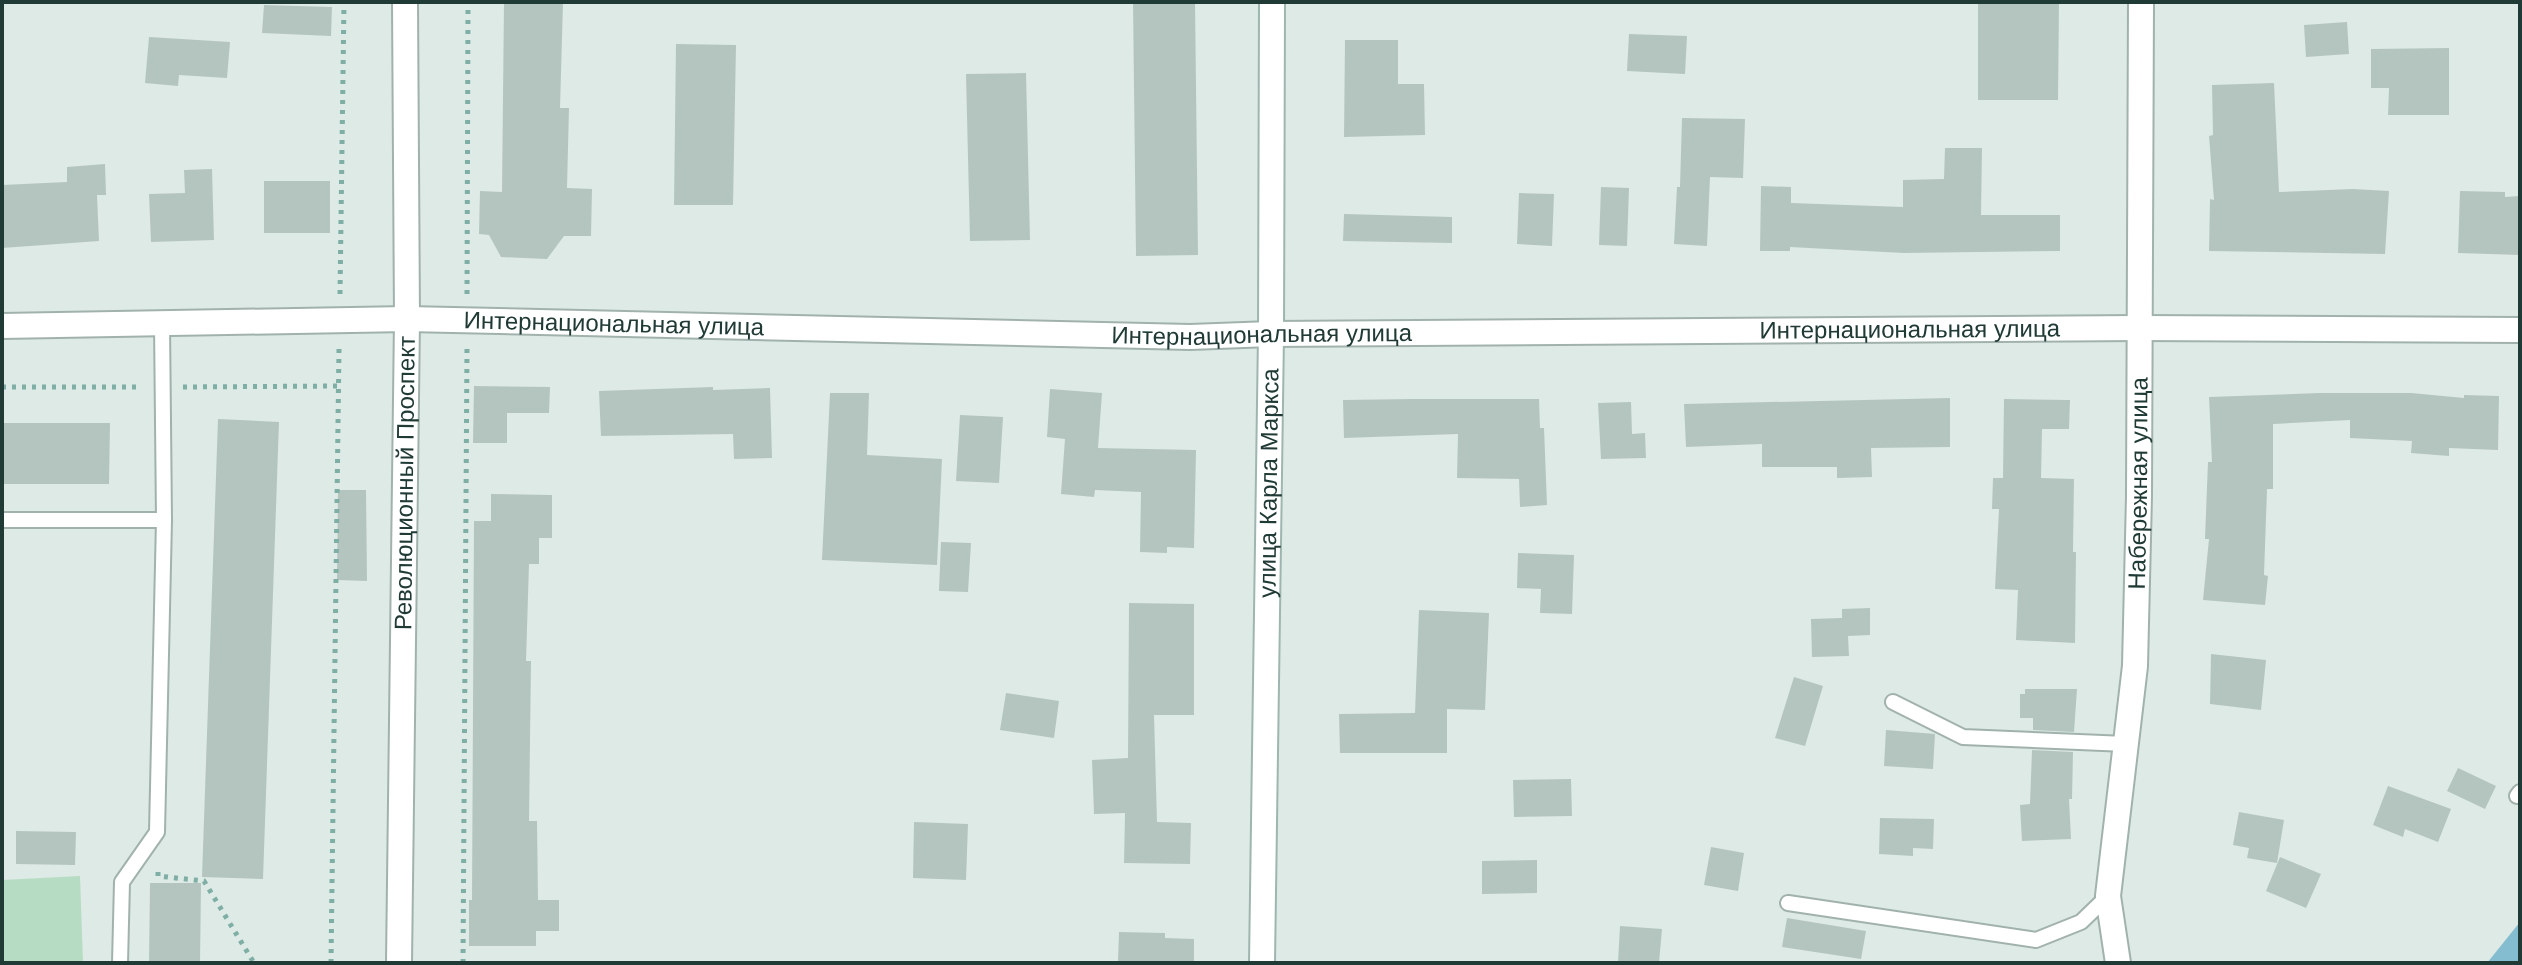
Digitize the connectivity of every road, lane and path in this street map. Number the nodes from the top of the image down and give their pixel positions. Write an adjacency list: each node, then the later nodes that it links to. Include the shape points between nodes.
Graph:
1 (344, 2): 7 (path)
2 (405, 2): 6 (street, Революционный Проспект)
3 (468, 2): 8 (path)
4 (1272, 2): 13 (street, улица Карла Маркса)
5 (2141, 2): 11 (street, Набережная улица)
6 (407, 319): 7 (street, Интернациональная улица); 8 (street, Интернациональная улица); 24 (street, Революционный Проспект)
7 (339, 321): 9 (street, Интернациональная улица); 23 (path)
8 (467, 322): 13 (street, Интернациональная улица, via 1190,337); 25 (path)
9 (162, 323): 10 (street, Интернациональная улица); 15 (lane)
10 (2, 326)
11 (2139, 328): 12 (street, Интернациональная улица); 13 (street, Интернациональная улица); 17 (street, Набережная улица, via 2135,666)
12 (2520, 330)
13 (1271, 334): 26 (street, улица Карла Маркса)
14 (2, 520): 15 (lane)
15 (164, 520): 18 (lane)
16 (1893, 702): 17 (lane, via 1963,737)
17 (2126, 744): 19 (street, Набережная улица)
18 (157, 832): 21 (lane, via 122,882); 22 (path, via 158,876 204,881)
19 (2108, 896): 20 (lane, via 2081,922 2036,940); 27 (street, Набережная улица)
20 (1788, 903)
21 (120, 963)
22 (254, 963)
23 (331, 963)
24 (399, 963)
25 (463, 963)
26 (1262, 963)
27 (2118, 963)

